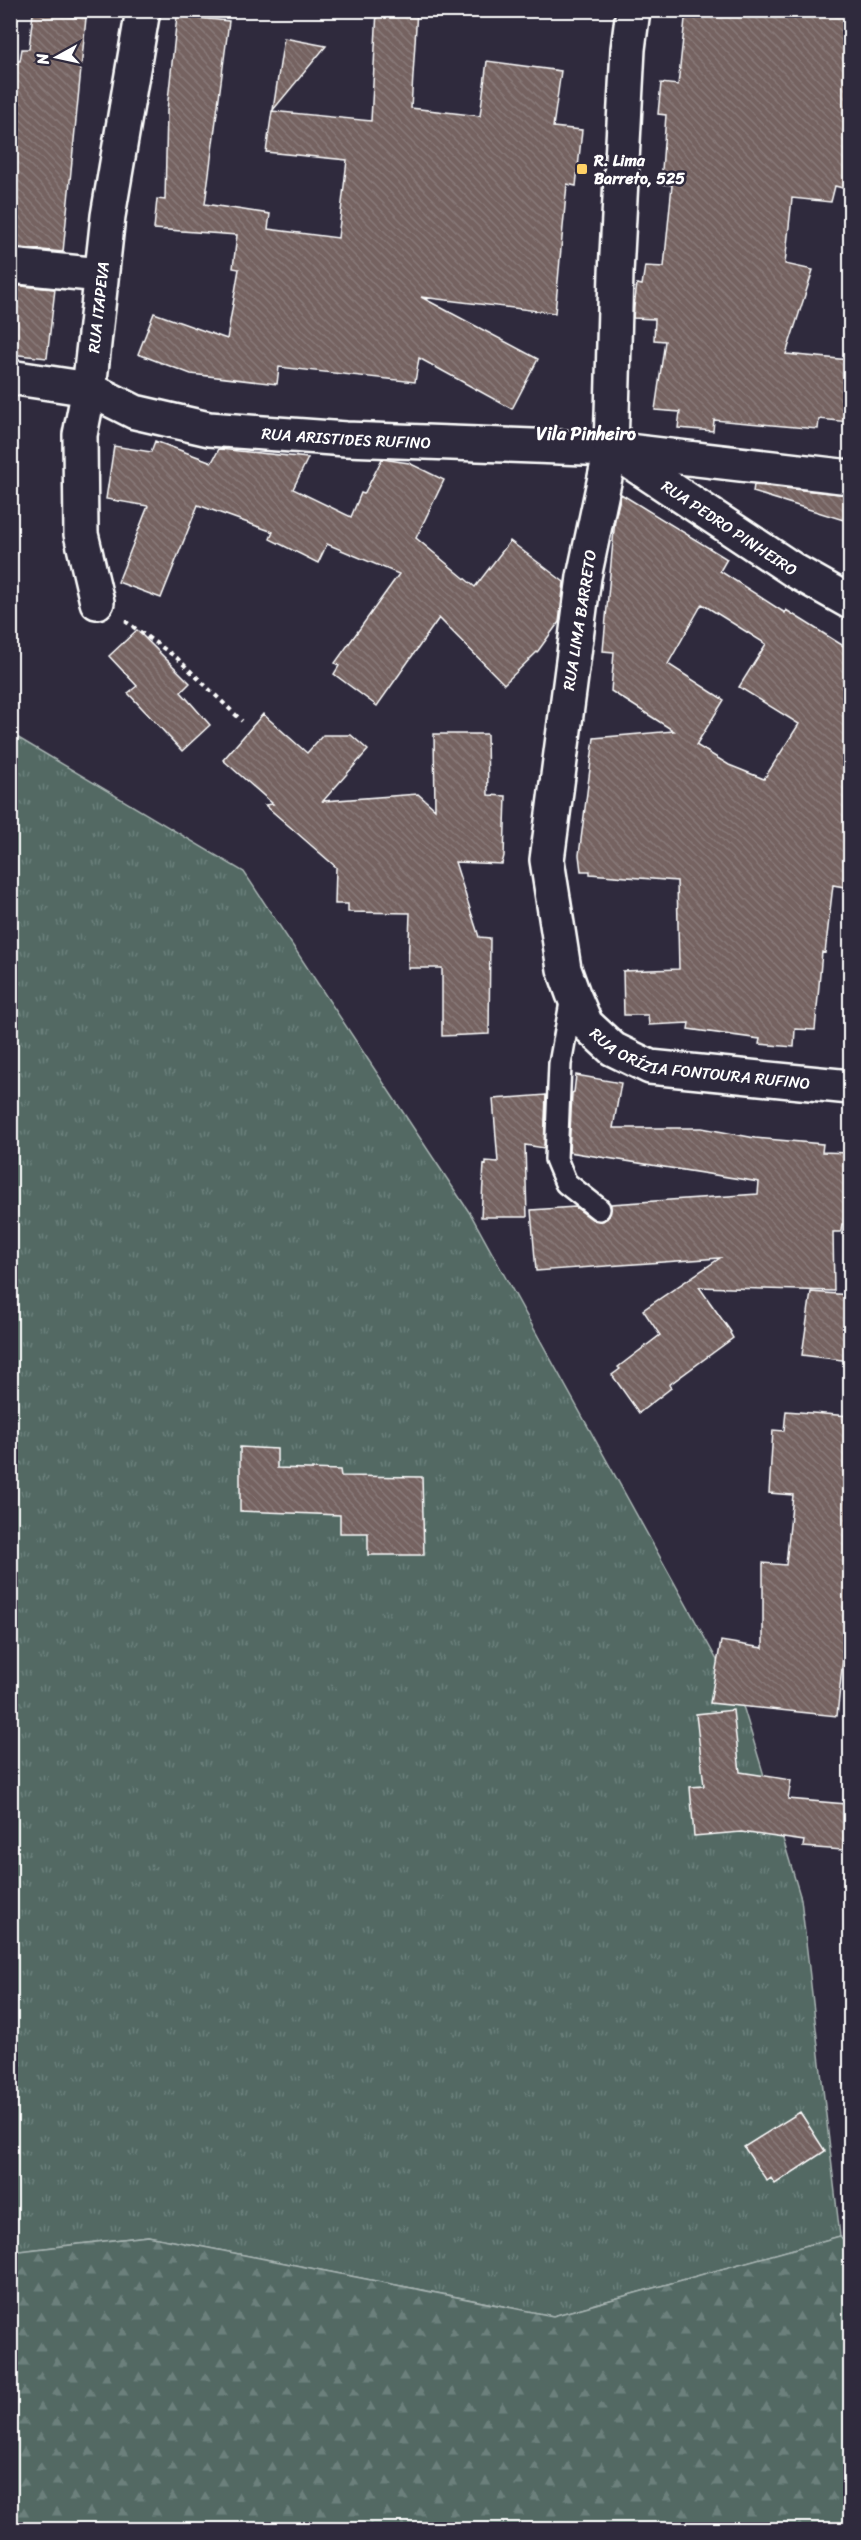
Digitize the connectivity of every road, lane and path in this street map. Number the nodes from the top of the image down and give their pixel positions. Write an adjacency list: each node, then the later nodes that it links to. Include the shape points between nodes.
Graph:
1 (143, 10): 4 (street, RUA ITAPEVA)
2 (633, 10): 7 (street, RUA LIMA BARRETO, via 616,273)
3 (10, 266): 4 (street)
4 (101, 275): 6 (street, RUA ITAPEVA)
5 (10, 377): 6 (street, RUA ARISTIDES RUFINO)
6 (89, 389): 7 (street, RUA ARISTIDES RUFINO, via 135,412 209,429 346,439); 9 (street, RUA ITAPEVA, via 80,435 81,534)
7 (611, 449): 8 (street, RUA ARISTIDES RUFINO); 10 (street, RUA PEDRO PINHEIRO, via 795,571); 12 (street, RUA LIMA BARRETO, via 584,577 547,860 564,969)
8 (850, 477)
9 (97, 602): 11 (path, via 177,658)
10 (850, 602)
11 (242, 721)
12 (573, 994): 13 (street, RUA ORÍZIA FONTOURA RUFINO, via 586,1024 613,1049 650,1067); 14 (lane, RUA LIMA BARRETO, via 560,1064 556,1159 566,1183)
13 (850, 1087)
14 (600, 1209)

